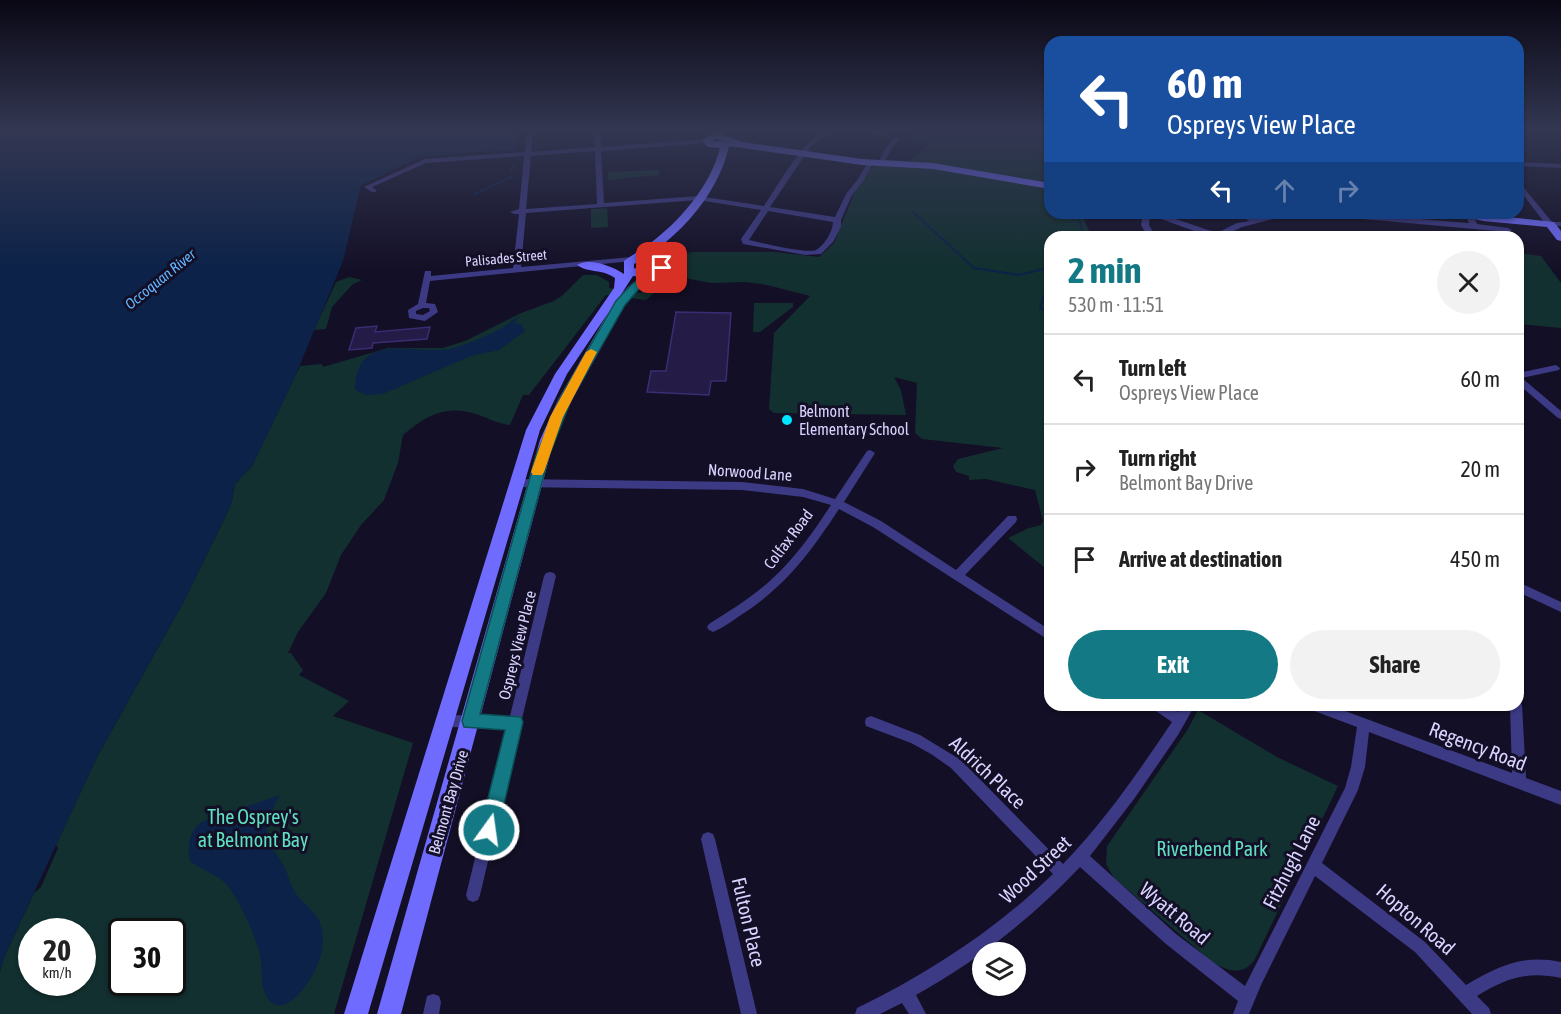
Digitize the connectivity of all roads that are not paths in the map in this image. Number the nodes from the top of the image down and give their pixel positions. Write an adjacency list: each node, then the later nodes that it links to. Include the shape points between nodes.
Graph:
1 (391, 176): 10 (street, via 367,187)
2 (524, 176): 14 (street)
3 (599, 176): 12 (street)
4 (714, 176): 11 (street, Belmont Bay Drive)
5 (789, 176): 13 (street)
6 (863, 176): 20 (street)
7 (993, 176): 8 (street)
8 (1044, 185)
9 (1524, 190): 23 (street)
10 (374, 191)
11 (698, 198): 12 (street); 13 (street); 27 (street, Belmont Bay Drive)
12 (601, 205): 14 (street)
13 (766, 209): 20 (street); 20 (street, via 746,242 815,254 829,242)
14 (519, 211): 32 (street)
15 (1166, 219): 25 (street)
16 (1250, 219): 22 (street)
17 (1267, 219): 22 (street)
18 (1430, 219): 21 (street)
19 (1468, 219): 21 (street)
20 (837, 220)
21 (1472, 221): 23 (street); 24 (street)
22 (1254, 222): 26 (street)
23 (1555, 224): 28 (street)
24 (1508, 230)
25 (1201, 231)
26 (1225, 231)
27 (672, 232): 29 (street, Belmont Bay Drive); 31 (street, Belmont Bay Drive)
28 (1561, 238)
29 (633, 264): 30 (street, Palisades Street); 31 (street, via 643,274); 31 (street, via 654,256); 33 (street, Belmont Bay Drive)
30 (586, 265): 32 (street, Palisades Street); 33 (street, via 614,271 621,278)
31 (660, 266): 41 (street, Belmont Bay Drive, via 625,298 584,364 556,417)
32 (517, 270): 34 (street, Palisades Street, via 427,276)
33 (619, 287): 40 (street, Belmont Bay Drive, via 549,394)
34 (422, 305)
35 (1556, 369): 36 (street)
36 (1524, 376)
37 (1524, 382): 38 (street)
38 (1561, 416)
39 (870, 453): 42 (street, Colfax Road)
40 (516, 483): 41 (street, Norwood Lane); 55 (street, Belmont Bay Drive)
41 (535, 483): 42 (street, Norwood Lane, via 758,486); 56 (street, Belmont Bay Drive)
42 (836, 503): 45 (street, Norwood Lane, via 877,524); 48 (street, Colfax Road, via 782,577)
43 (1012, 519): 45 (street)
44 (550, 576): 57 (street, Ospreys View Place)
45 (957, 576): 49 (street, Norwood Lane)
46 (1524, 590): 47 (street)
47 (1561, 607)
48 (713, 627)
49 (1044, 632)
50 (1167, 711): 54 (street)
51 (1186, 711): 54 (street, Wood Street)
52 (1331, 711): 59 (street, Regency Road)
53 (1516, 711): 60 (street)
54 (1180, 720): 63 (street, Wood Street, via 1115,815)
55 (444, 721): 56 (street, Ospreys View Place); 71 (street, Belmont Bay Drive)
56 (470, 721): 57 (street, Ospreys View Place); 72 (street, Belmont Bay Drive)
57 (515, 722): 66 (street, Ospreys View Place)
58 (871, 722): 65 (street, Aldrich Place, via 908,734 956,764)
59 (1364, 723): 60 (street, Regency Road); 64 (street, Fitzhugh Lane, via 1355,779)
60 (1519, 782): 61 (street, Regency Road)
61 (1561, 798)
62 (708, 839): 73 (street, Fulton Place)
63 (1080, 857): 65 (street, Wood Street); 70 (street, Wyatt Road, via 1171,939)
64 (1313, 865): 69 (street, Hopton Road, via 1420,947); 70 (street, Fitzhugh Lane)
65 (1063, 874): 68 (street, Wood Street, via 968,954)
66 (473, 895)
67 (1561, 970): 69 (street, via 1530,966 1510,970)
68 (905, 992): 74 (street, Wood Street); 75 (street)
69 (1466, 994): 77 (street, Hopton Road)
70 (1247, 998): 76 (street, Fitzhugh Lane)
71 (356, 1014)
72 (389, 1014)
73 (749, 1014)
74 (863, 1014)
75 (918, 1014)
76 (1241, 1014)
77 (1483, 1014)

